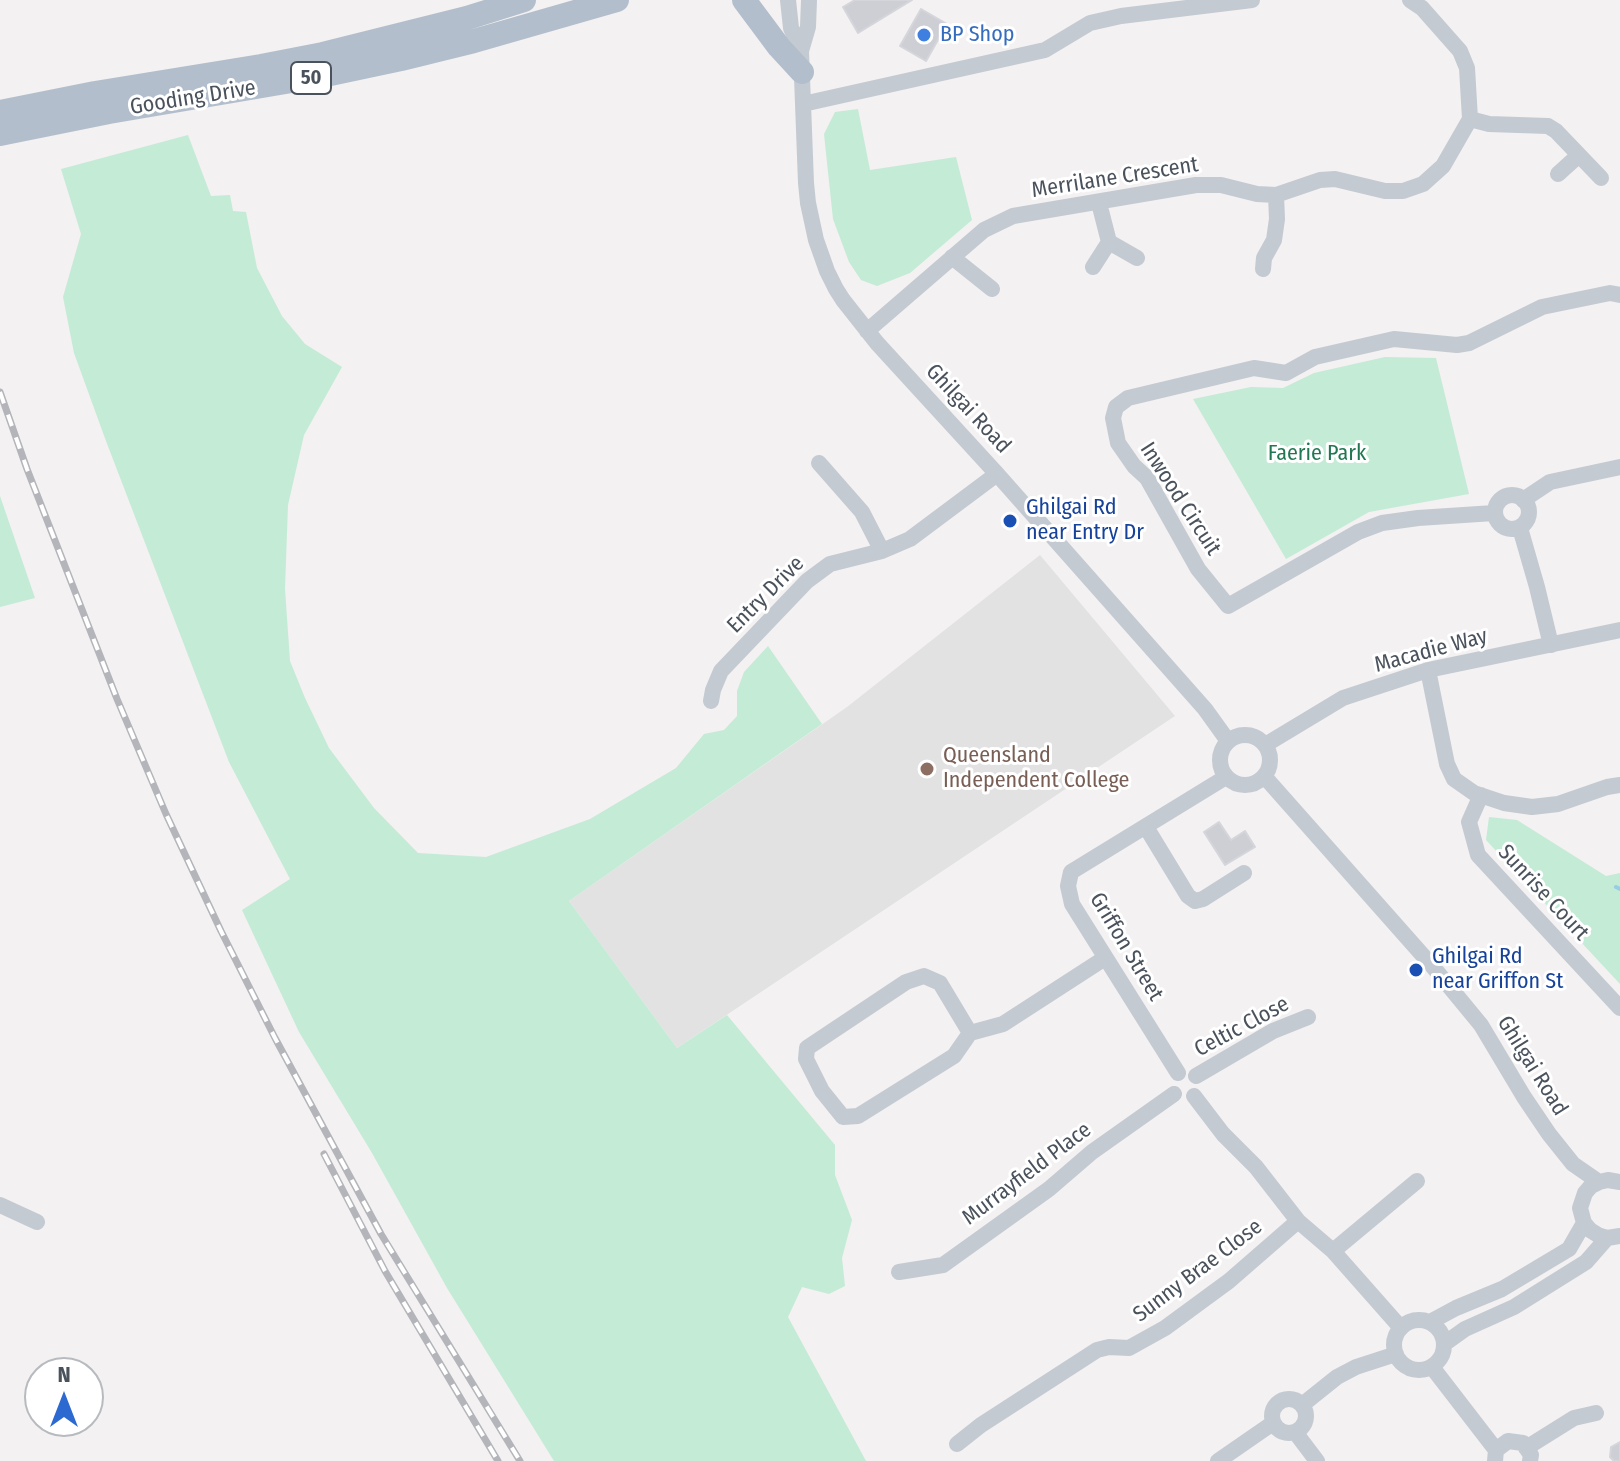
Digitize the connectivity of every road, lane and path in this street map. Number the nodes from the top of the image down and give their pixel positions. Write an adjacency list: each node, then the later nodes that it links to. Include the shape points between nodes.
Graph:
1 (524, 0): 10 (main road, Gooding Drive / 50, via 323,54)
2 (617, 0): 12 (main road, Gooding Drive / 50, via 401,59)
3 (744, 0): 8 (main road, via 779,47)
4 (788, 0): 8 (street, Ghilgai Road)
5 (809, 0): 8 (street, Ghilgai Road)
6 (1252, 0): 9 (street, via 1090,23 1045,50)
7 (1410, 0): 11 (street, via 1460,51 1467,68)
8 (801, 62): 9 (street, Ghilgai Road)
9 (803, 104): 25 (street, Ghilgai Road, via 806,183 816,240 836,289)
10 (0, 112)
11 (1470, 119): 13 (street, via 1548,126); 16 (street, Merrilane Crescent, via 1443,166 1423,184 1385,191 1320,180)
12 (0, 134)
13 (1579, 155): 14 (street); 15 (street)
14 (1558, 174)
15 (1601, 178)
16 (1276, 195): 17 (street, Merrilane Crescent, via 1196,185); 22 (street, via 1274,240)
17 (1099, 203): 18 (street); 19 (street, Merrilane Crescent, via 1013,216 984,230)
18 (1109, 242): 20 (street); 21 (street)
19 (952, 257): 23 (street); 25 (street, Merrilane Crescent)
20 (1137, 258)
21 (1093, 267)
22 (1263, 269)
23 (992, 289)
24 (1620, 295): 30 (street, Inwood Circuit, via 1542,307 1469,343 1394,339 1315,357 1286,373 1254,368 1128,398 1116,407 1113,418 1118,443 1147,478 1198,569 1228,606 1382,523)
25 (867, 331): 28 (street, Ghilgai Road)
26 (819, 463): 32 (street, via 862,512)
27 (1620, 467): 29 (street, Inwood Circuit, via 1550,482)
28 (997, 474): 32 (street, Entry Drive, via 910,539); 37 (street, Ghilgai Road)
29 (1523, 500): 30 (street, Inwood Circuit, via 1505,497); 31 (street, via 1528,517)
30 (1494, 513): 31 (street, via 1506,529)
31 (1520, 528): 34 (street)
32 (882, 551): 36 (street, Entry Drive, via 830,564 807,581 721,671)
33 (1620, 630): 34 (street, Macadie Way)
34 (1551, 645): 35 (street, Macadie Way)
35 (1428, 670): 38 (street, Macadie Way, via 1343,698); 42 (street, via 1447,764 1454,779)
36 (711, 701)
37 (1228, 741): 38 (street, via 1250,735); 40 (street, via 1219,757)
38 (1265, 745): 39 (street, via 1270,759)
39 (1264, 776): 40 (street, via 1244,785); 55 (street, Ghilgai Road, via 1481,1025 1549,1134)
40 (1226, 777): 43 (street, Griffon Street)
41 (1620, 785): 42 (street, via 1532,807)
42 (1481, 795): 46 (street, Sunrise Court, via 1469,822 1478,855)
43 (1146, 827): 44 (street, via 1195,901); 45 (street, Griffon Street, via 1071,872 1072,904)
44 (1244, 873)
45 (1105, 958): 48 (street, via 1003,1024); 49 (street, Griffon Street)
46 (1620, 1008)
47 (1308, 1017): 50 (street, Celtic Close)
48 (970, 1033): 48 (street, via 940,983 924,976 906,982 807,1048 806,1059 843,1117 858,1116 954,1056)
49 (1178, 1073): 50 (street); 51 (street, via 1171,1083)
50 (1196, 1076): 52 (street, via 1199,1089)
51 (1174, 1094): 52 (street); 62 (street, Murrayfield Place, via 943,1265)
52 (1194, 1096): 57 (street)
53 (1417, 1181): 61 (street)
54 (1620, 1182): 55 (street, via 1608,1180)
55 (1592, 1187): 59 (street, via 1580,1208)
56 (0, 1205): 58 (street)
57 (1298, 1221): 61 (street); 72 (street, Sunny Brae Close, via 1165,1328 1129,1348 1097,1350)
58 (37, 1222)
59 (1584, 1223): 60 (street, via 1598,1235); 63 (street, via 1569,1249 1502,1289)
60 (1613, 1237): 65 (street, via 1586,1262)
61 (1333, 1251): 64 (street)
62 (899, 1272)
63 (1430, 1322): 64 (street); 65 (street)
64 (1401, 1328): 66 (street)
65 (1444, 1344): 67 (street)
66 (1396, 1354): 67 (street, via 1413,1369); 68 (street, via 1337,1377)
67 (1432, 1367): 73 (street)
68 (1302, 1405): 70 (street, via 1282,1400 1273,1408); 71 (street, via 1306,1419)
69 (1596, 1413): 74 (street, via 1574,1418)
70 (1273, 1423): 71 (street); 75 (street)
71 (1295, 1432): 76 (street)
72 (957, 1444)
73 (1496, 1455): 74 (street, via 1508,1441 1523,1443)
74 (1528, 1455)
75 (1218, 1461)
76 (1317, 1461)

